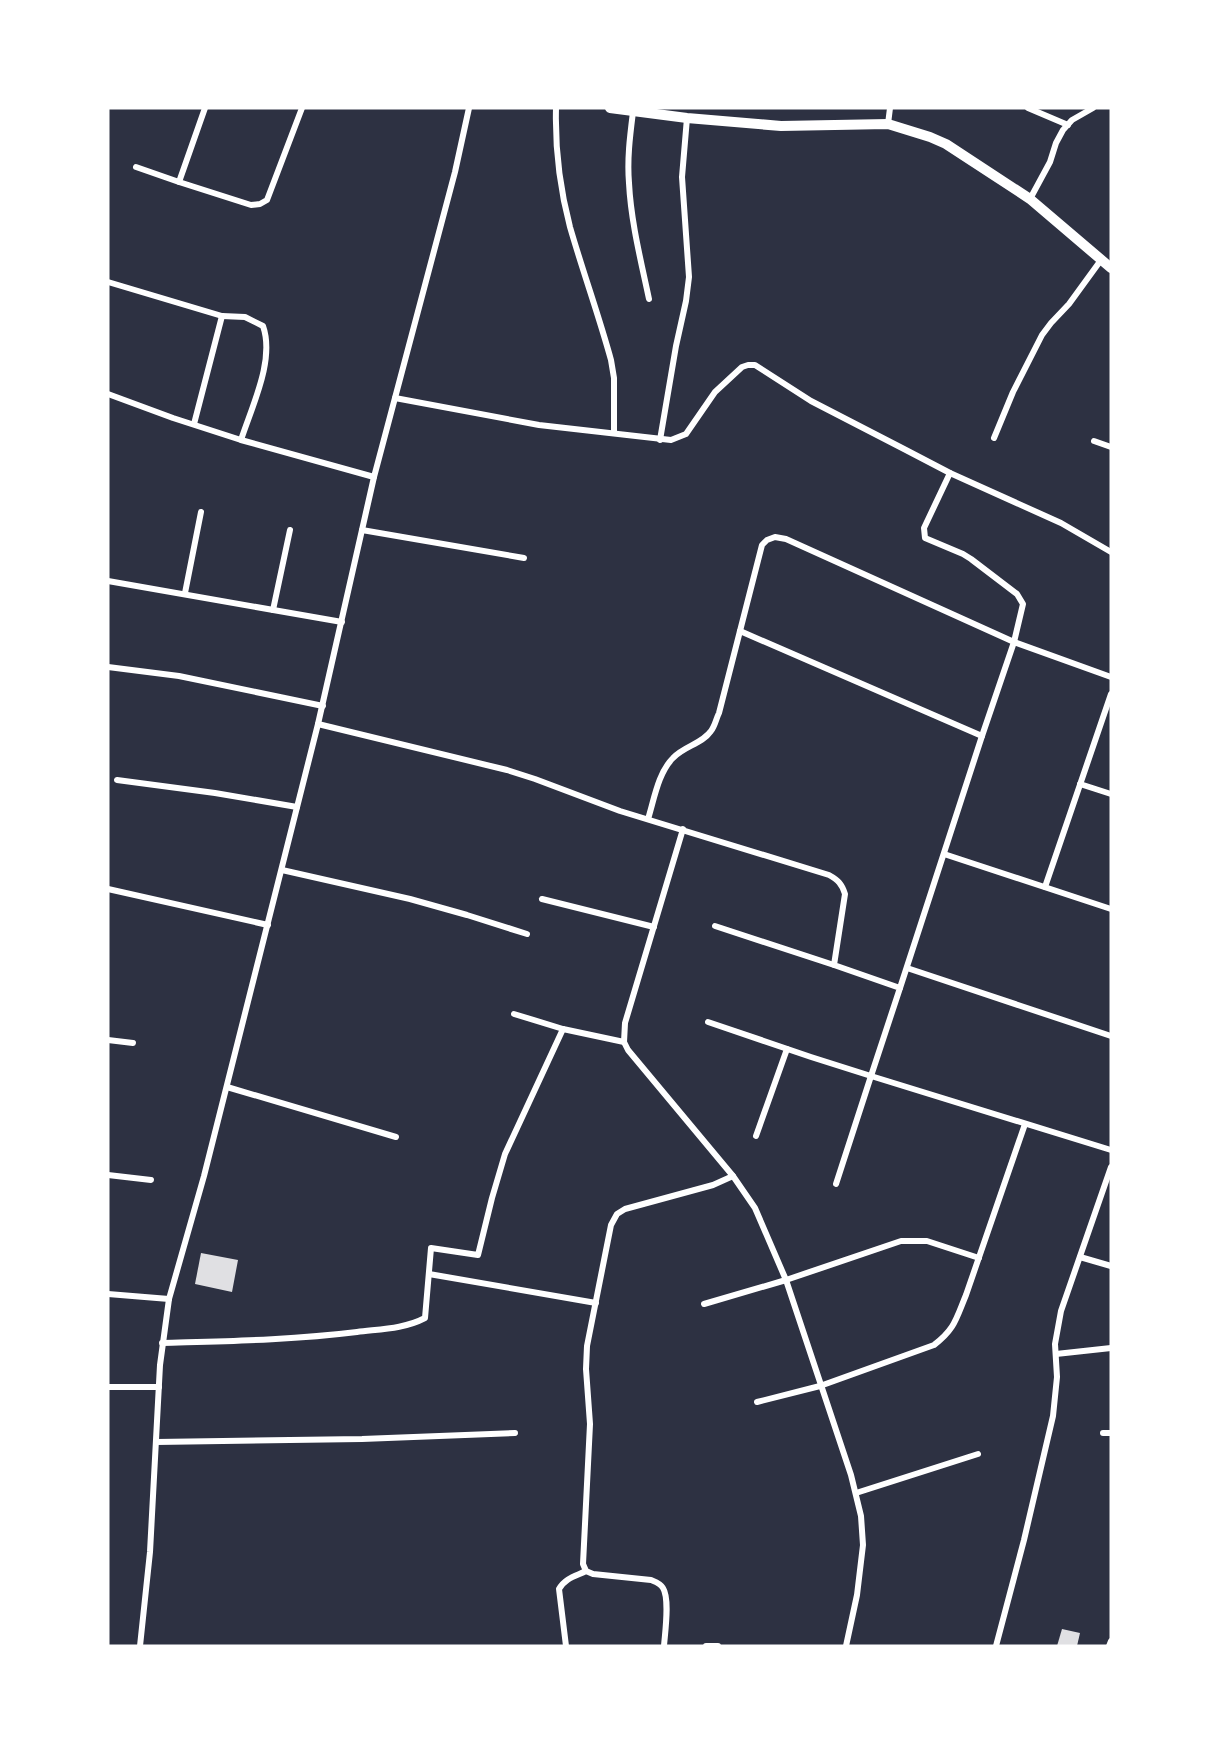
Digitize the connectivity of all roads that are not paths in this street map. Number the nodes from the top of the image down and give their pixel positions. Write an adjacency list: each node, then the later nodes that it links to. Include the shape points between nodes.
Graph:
1 (206, 108): 14 (street)
2 (302, 108): 14 (street, via 267,200 251,205)
3 (469, 108): 22 (street)
4 (556, 108): 24 (street, via 555,132 570,226 611,360)
5 (610, 108): 9 (street)
6 (890, 108): 11 (street)
7 (1028, 108): 12 (street)
8 (1093, 108): 12 (street)
9 (633, 112): 10 (street); 19 (street, via 629,183)
10 (687, 118): 11 (street, via 780,126); 27 (street, via 682,177 689,277)
11 (888, 124): 15 (street, via 946,144)
12 (1068, 125): 15 (street)
13 (136, 167): 14 (street)
14 (179, 182)
15 (1030, 199): 16 (street)
16 (1101, 260): 17 (street); 25 (street, via 1042,335 1012,392)
17 (1111, 268)
18 (108, 282): 20 (street)
19 (649, 299)
20 (222, 316): 23 (street); 26 (street, via 255,320 263,326 266,336 263,373)
21 (108, 394): 23 (street)
22 (395, 398): 24 (street, via 570,430); 31 (street)
23 (194, 424): 26 (street)
24 (614, 433): 27 (street)
25 (994, 438)
26 (241, 440): 31 (street)
27 (660, 440): 30 (street, via 686,434 715,392 742,367 755,365 811,401)
28 (1094, 441): 29 (street)
29 (1111, 447)
30 (950, 473): 35 (street, via 1061,523); 42 (street, via 924,528 925,538 963,554 1017,594 1023,604)
31 (374, 477): 34 (street)
32 (201, 512): 38 (street)
33 (290, 530): 39 (street)
34 (362, 531): 36 (street); 40 (street)
35 (1111, 552)
36 (524, 558)
37 (108, 581): 38 (street)
38 (185, 593): 39 (street)
39 (273, 609): 40 (street)
40 (342, 622): 46 (street)
41 (740, 631): 42 (street, via 762,545 775,537); 48 (street); 53 (street, via 712,730 703,740 672,758)
42 (1014, 642): 44 (street); 48 (street)
43 (108, 668): 46 (street, via 179,676)
44 (1111, 677)
45 (1111, 694): 50 (street)
46 (323, 706): 47 (street)
47 (318, 724): 52 (street); 53 (street, via 507,770)
48 (982, 736): 55 (street)
49 (117, 780): 52 (street)
50 (1080, 784): 51 (street); 57 (street)
51 (1111, 794)
52 (297, 807): 56 (street)
53 (648, 819): 54 (street)
54 (682, 829): 63 (street); 65 (street, via 837,880 845,894)
55 (944, 854): 57 (street); 66 (street)
56 (282, 870): 61 (street); 64 (street, via 410,899)
57 (1045, 887): 60 (street)
58 (108, 889): 61 (street)
59 (542, 899): 63 (street)
60 (1111, 909)
61 (268, 925): 77 (street)
62 (715, 926): 65 (street)
63 (654, 927): 74 (street, via 625,1023)
64 (527, 934)
65 (834, 965): 67 (street)
66 (907, 968): 67 (street); 71 (street)
67 (900, 988): 76 (street)
68 (514, 1014): 70 (street)
69 (708, 1022): 75 (street)
70 (563, 1029): 74 (street); 90 (street, via 505,1154 478,1255 431,1248)
71 (1111, 1036)
72 (108, 1040): 73 (street)
73 (133, 1042)
74 (624, 1042): 84 (street)
75 (787, 1049): 76 (street); 79 (street)
76 (871, 1076): 78 (street); 86 (street)
77 (227, 1088): 80 (street); 93 (street)
78 (1025, 1124): 81 (street); 88 (street)
79 (756, 1136)
80 (396, 1137)
81 (1111, 1150)
82 (1111, 1167): 87 (street)
83 (108, 1175): 85 (street)
84 (733, 1176): 91 (street, via 755,1208); 94 (street, via 617,1214 611,1225)
85 (151, 1180)
86 (836, 1184)
87 (1080, 1257): 89 (street); 98 (street, via 1056,1330)
88 (979, 1258): 91 (street, via 927,1241 901,1241); 99 (street, via 955,1322 934,1345)
89 (1111, 1266)
90 (429, 1274): 94 (street); 96 (street, via 424,1318 415,1323 324,1336)
91 (786, 1280): 95 (street); 99 (street)
92 (108, 1294): 93 (street)
93 (169, 1299): 96 (street)
94 (596, 1303): 109 (street, via 586,1369 590,1424 583,1564)
95 (704, 1304)
96 (162, 1343): 101 (street)
97 (1111, 1348): 98 (street)
98 (1056, 1354): 117 (street, via 1053,1416)
99 (820, 1386): 102 (street); 108 (street)
100 (108, 1387): 101 (street)
101 (159, 1387): 106 (street)
102 (757, 1402)
103 (515, 1433): 106 (street)
104 (1103, 1433): 105 (street)
105 (1111, 1433)
106 (156, 1442): 111 (street)
107 (978, 1454): 108 (street)
108 (856, 1493): 116 (street, via 863,1545)
109 (586, 1571): 112 (street, via 567,1579 559,1589); 113 (street, via 659,1583 666,1599)
110 (1111, 1641): 118 (street)
111 (140, 1646)
112 (566, 1646)
113 (664, 1646)
114 (706, 1646): 115 (street)
115 (718, 1646)
116 (846, 1646)
117 (996, 1646)
118 (1109, 1646)

